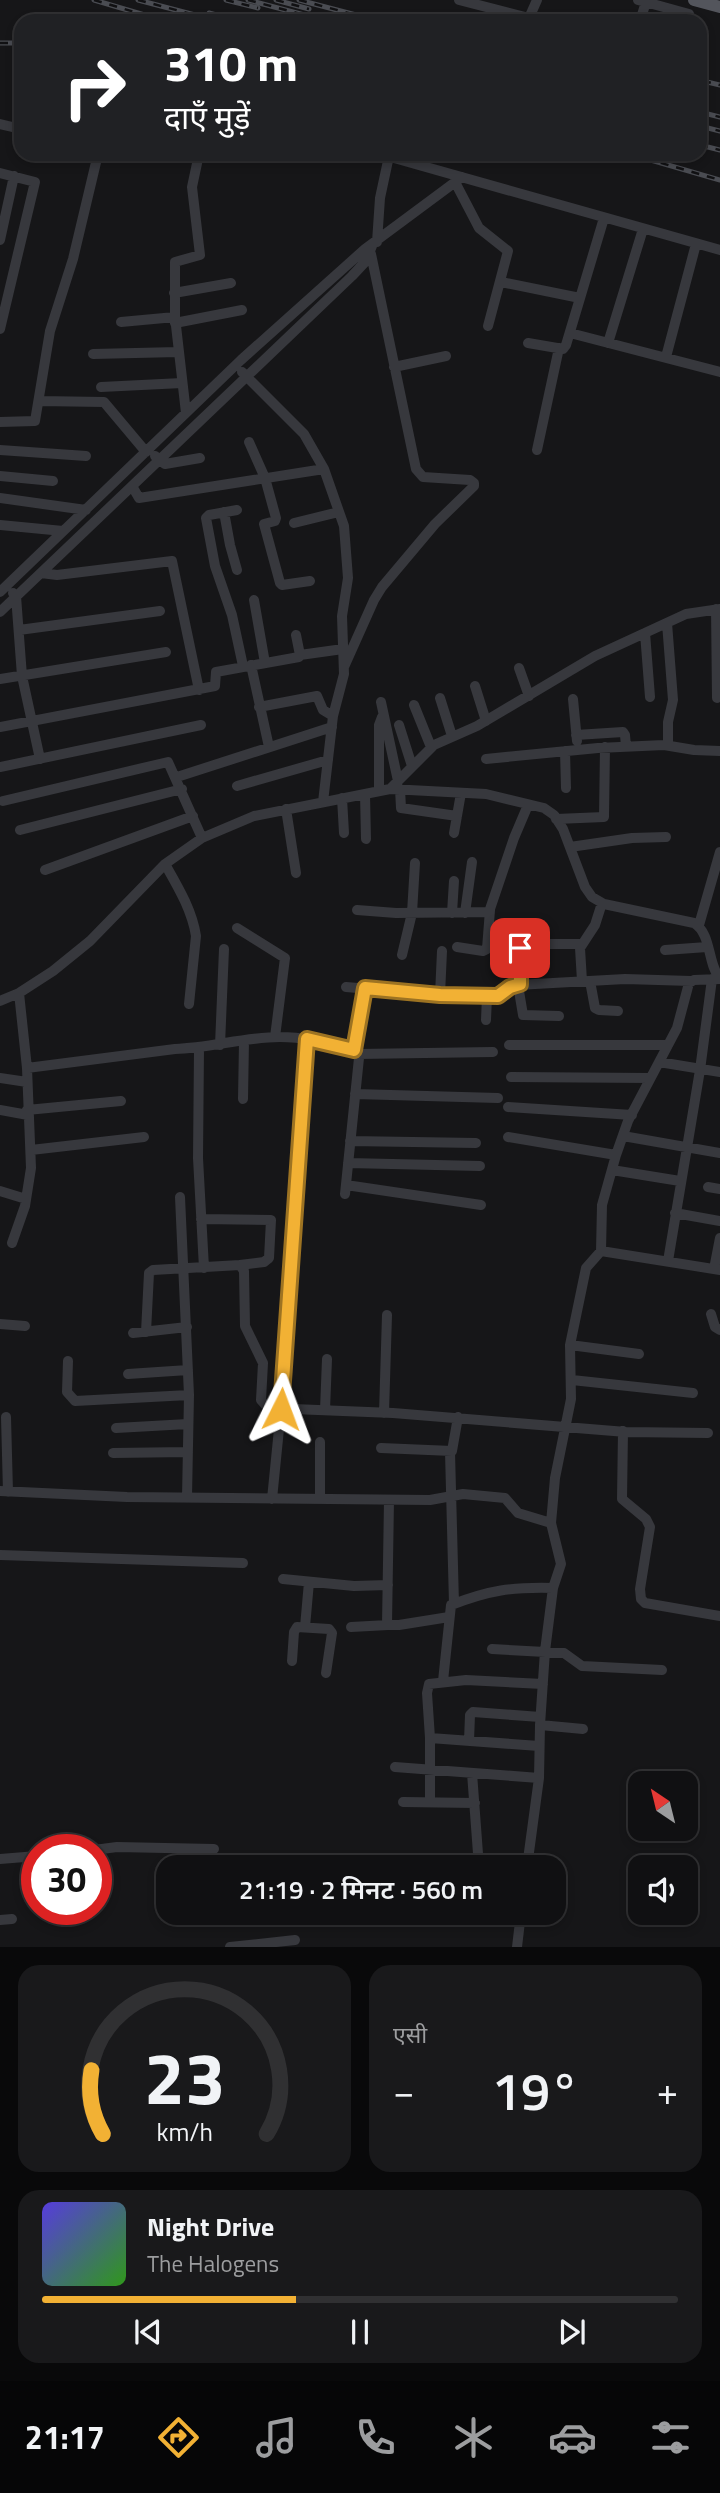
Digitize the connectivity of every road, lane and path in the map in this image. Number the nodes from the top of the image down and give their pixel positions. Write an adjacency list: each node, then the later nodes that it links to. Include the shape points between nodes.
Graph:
1 (459, 0): 5 (street)
2 (642, 1): 6 (street)
3 (699, 1): 4 (main road)
4 (720, 7)
5 (513, 14)
6 (689, 14)
7 (97, 161): 43 (street, via 50,331)
8 (198, 161): 22 (street, via 192,187 201,256 176,261)
9 (383, 161): 18 (street)
10 (402, 161): 13 (street)
11 (0, 173): 12 (street)
12 (14, 176): 16 (street); 28 (street, via 35,182)
13 (459, 180): 14 (street); 18 (street); 20 (street, via 480,228 508,251)
14 (604, 218): 15 (street); 23 (street)
15 (643, 229): 17 (street); 31 (street)
16 (0, 240)
17 (696, 244): 19 (street); 36 (street)
18 (373, 247): 37 (street); 38 (street); 40 (street, via 352,276)
19 (720, 250)
20 (501, 282): 23 (street); 27 (street)
21 (231, 283): 22 (street)
22 (174, 293): 25 (street)
23 (580, 298): 29 (street)
24 (242, 310): 25 (street)
25 (175, 320): 26 (street); 33 (street)
26 (121, 322)
27 (488, 326)
28 (0, 329)
29 (570, 333): 31 (street); 32 (street, via 565,347)
30 (528, 343): 32 (street)
31 (608, 343): 36 (street)
32 (559, 348): 48 (street)
33 (178, 352): 34 (street); 41 (street)
34 (93, 354)
35 (446, 356): 38 (street)
36 (666, 357): 39 (street)
37 (235, 366): 40 (street); 44 (street)
38 (394, 367): 76 (street, via 418,474 470,480 474,486 389,578)
39 (720, 372)
40 (246, 376): 52 (street); 53 (street, via 297,425)
41 (182, 383): 42 (street); 44 (street)
42 (101, 387)
43 (39, 401): 45 (street, via 35,422); 49 (street, via 104,402)
44 (186, 413): 49 (street)
45 (0, 422)
46 (249, 442): 55 (street)
47 (0, 450): 50 (street)
48 (537, 450)
49 (147, 451): 52 (street); 59 (street)
50 (86, 456)
51 (201, 458): 52 (street, via 165,464)
52 (159, 460): 57 (street)
53 (324, 470): 55 (street); 62 (street)
54 (0, 476): 56 (street)
55 (265, 478): 57 (street, via 139,498); 68 (street, via 276,518 264,524 280,583)
56 (52, 481)
57 (132, 486): 67 (street)
58 (0, 498): 59 (street)
59 (86, 509): 65 (street)
60 (237, 510): 61 (street)
61 (224, 512): 66 (street); 85 (street, via 206,518 215,566)
62 (339, 512): 63 (street); 75 (street, via 348,578)
63 (294, 523)
64 (0, 525): 65 (street)
65 (63, 531): 69 (street)
66 (237, 570)
67 (41, 573): 70 (street); 91 (street, via 172,561)
68 (310, 581)
69 (3, 589): 70 (street)
70 (16, 596): 74 (street); 78 (street)
71 (254, 600): 84 (street)
72 (718, 609): 77 (street, via 687,614); 95 (street)
73 (160, 611): 78 (street)
74 (0, 612)
75 (343, 617): 76 (street); 81 (street)
76 (363, 623): 86 (street)
77 (667, 624): 79 (street); 109 (street, via 673,699)
78 (19, 630): 88 (street)
79 (645, 633): 92 (street, via 594,656); 93 (street)
80 (296, 635): 83 (street)
81 (344, 649): 83 (street); 86 (street)
82 (166, 652): 88 (street)
83 (300, 655): 84 (street)
84 (265, 663): 85 (street)
85 (247, 666): 91 (street, via 215,673 216,686); 99 (street)
86 (344, 667): 102 (street)
87 (519, 668): 92 (street)
88 (22, 676): 89 (street); 101 (street)
89 (0, 679)
90 (475, 687): 103 (street)
91 (199, 690): 101 (street)
92 (529, 696): 103 (street)
93 (650, 697)
94 (440, 698): 108 (street)
95 (715, 698)
96 (573, 699): 107 (street)
97 (381, 702): 100 (street)
98 (414, 705): 112 (street)
99 (260, 707): 102 (street, via 317,696); 111 (street)
100 (384, 715): 124 (street); 124 (street, via 379,725)
101 (32, 721): 106 (street); 117 (street)
102 (332, 721): 111 (street); 119 (street)
103 (486, 721): 108 (street)
104 (201, 725): 117 (street)
105 (399, 725): 120 (street)
106 (0, 727)
107 (576, 735): 110 (street, via 622,732); 114 (street)
108 (452, 736): 112 (street)
109 (668, 745): 110 (street); 116 (street)
110 (626, 746): 113 (street)
111 (269, 747): 122 (street)
112 (431, 747): 120 (street)
113 (605, 747): 114 (street); 136 (street, via 604,817)
114 (578, 749): 115 (street)
115 (565, 751): 118 (street); 125 (street)
116 (720, 751)
117 (40, 758): 121 (street)
118 (485, 759)
119 (328, 760): 123 (street); 131 (street)
120 (412, 766): 124 (street)
121 (0, 767)
122 (177, 777): 126 (street); 130 (street, via 166,762)
123 (237, 786)
124 (392, 787): 127 (street); 128 (street); 135 (street, via 401,808)
125 (566, 788)
126 (182, 789): 134 (street); 137 (street)
127 (461, 793): 132 (street); 135 (street)
128 (365, 794): 129 (street); 142 (street)
129 (342, 798): 131 (street); 138 (street)
130 (3, 801)
131 (323, 802): 133 (street)
132 (528, 804): 136 (street, via 544,808); 153 (street)
133 (286, 809): 141 (street, via 254,816); 149 (street)
134 (193, 816): 141 (street); 148 (street)
135 (457, 816): 139 (street)
136 (556, 819): 143 (street)
137 (20, 830)
138 (344, 833)
139 (454, 833)
140 (666, 837): 143 (street)
141 (202, 838): 147 (street)
142 (366, 839)
143 (570, 847): 151 (street, via 585,887)
144 (720, 852): 157 (street)
145 (472, 862): 156 (street)
146 (415, 863): 154 (street)
147 (165, 864): 172 (street, via 102,929); 176 (street, via 194,922)
148 (45, 870)
149 (296, 873)
150 (454, 881): 155 (street)
151 (602, 903): 157 (street); 159 (street)
152 (357, 910): 154 (street)
153 (490, 910): 156 (street); 160 (street, via 487,949)
154 (412, 913): 155 (street); 165 (street)
155 (452, 913): 156 (street)
156 (465, 913)
157 (699, 925): 161 (street)
158 (237, 928): 181 (street, via 285,958)
159 (581, 944): 167 (street); 169 (street, via 523,944)
160 (457, 947)
161 (712, 948): 163 (street); 166 (street, via 720,979)
162 (224, 949): 184 (street)
163 (665, 950)
164 (442, 951): 173 (street)
165 (402, 955)
166 (712, 979): 168 (street); 191 (street)
167 (586, 981): 168 (street); 169 (street); 177 (street, via 595,1008)
168 (691, 981): 180 (street)
169 (519, 984): 174 (street, via 498,996); 178 (street, via 523,1016)
170 (346, 986): 171 (street)
171 (365, 988): 173 (street); 187 (street)
172 (19, 993): 175 (street); 190 (street)
173 (440, 995): 174 (street)
174 (487, 996): 179 (street)
175 (0, 1001)
176 (188, 1004)
177 (618, 1011)
178 (559, 1016)
179 (486, 1020)
180 (673, 1036): 185 (street); 189 (street)
181 (275, 1037): 182 (street); 183 (street)
182 (307, 1039): 187 (street); 250 (street)
183 (244, 1041): 184 (street); 199 (street)
184 (220, 1045): 186 (street)
185 (509, 1045)
186 (199, 1049): 190 (street); 223 (street)
187 (356, 1052): 188 (street); 197 (street)
188 (493, 1052)
189 (659, 1062): 191 (street); 195 (street)
190 (27, 1068): 196 (street)
191 (700, 1070): 192 (street); 210 (street)
192 (720, 1072)
193 (0, 1077): 196 (street)
194 (512, 1077): 195 (street)
195 (650, 1078): 204 (street)
196 (27, 1082): 203 (street)
197 (355, 1094): 198 (street); 208 (street)
198 (498, 1098)
199 (243, 1099)
200 (121, 1101): 203 (street)
201 (509, 1107): 204 (street)
202 (0, 1110): 203 (street)
203 (28, 1112): 211 (street)
204 (632, 1115): 205 (street)
205 (623, 1136): 210 (street); 213 (street)
206 (144, 1137): 211 (street)
207 (508, 1137): 213 (street)
208 (350, 1141): 209 (street); 214 (street)
209 (476, 1143)
210 (686, 1147): 212 (street); 217 (street)
211 (31, 1150): 220 (street)
212 (719, 1150)
213 (616, 1155): 216 (street)
214 (348, 1163): 215 (street); 221 (street, via 345,1189)
215 (480, 1167)
216 (612, 1170): 217 (street); 227 (street, via 603,1205)
217 (680, 1181): 222 (street)
218 (0, 1191): 220 (street)
219 (180, 1197): 231 (street)
220 (26, 1199): 226 (street)
221 (481, 1205)
222 (675, 1213): 224 (street); 228 (street)
223 (201, 1219): 229 (street, via 271,1220 270,1258); 230 (street)
224 (720, 1220)
225 (720, 1238): 232 (street)
226 (12, 1244)
227 (601, 1251): 228 (street); 241 (street, via 586,1268)
228 (668, 1261): 232 (street)
229 (240, 1265): 230 (street); 250 (street, via 244,1271 245,1329 264,1363 261,1401 268,1408)
230 (204, 1268): 231 (street)
231 (184, 1269): 237 (street); 239 (street, via 149,1273)
232 (717, 1270)
233 (711, 1314): 238 (street)
234 (387, 1315): 252 (street)
235 (0, 1324): 236 (street)
236 (25, 1326)
237 (187, 1327): 239 (street); 245 (street)
238 (720, 1331)
239 (146, 1332): 240 (street)
240 (134, 1333)
241 (570, 1345): 242 (street); 247 (street)
242 (639, 1354)
243 (327, 1359): 251 (street)
244 (68, 1361): 249 (street, via 67,1392 75,1401)
245 (188, 1370): 246 (street); 249 (street)
246 (128, 1374)
247 (572, 1380): 248 (street); 256 (street)
248 (693, 1393)
249 (189, 1395): 255 (street)
250 (281, 1409): 251 (street); 268 (street)
251 (325, 1410): 252 (street)
252 (384, 1413): 254 (street)
253 (6, 1417): 265 (street)
254 (458, 1417): 256 (street); 263 (street)
255 (188, 1424): 257 (street); 262 (street)
256 (565, 1425): 258 (street); 271 (street)
257 (116, 1428)
258 (623, 1431): 259 (street); 279 (street, via 622,1499 650,1527 641,1599)
259 (708, 1433)
260 (320, 1442): 269 (street)
261 (381, 1448): 263 (street)
262 (188, 1452): 264 (street); 267 (street)
263 (450, 1452): 266 (street)
264 (113, 1453)
265 (4, 1492): 267 (street)
266 (450, 1496): 270 (street); 271 (street, via 505,1498 518,1513); 278 (street)
267 (187, 1497): 268 (street)
268 (272, 1499): 269 (street)
269 (320, 1499): 270 (street)
270 (388, 1500): 276 (street)
271 (551, 1524): 277 (street, via 561,1564)
272 (0, 1555): 273 (street)
273 (243, 1563)
274 (284, 1579): 275 (street)
275 (309, 1582): 276 (street); 282 (street)
276 (388, 1585): 281 (street)
277 (553, 1588): 278 (street, via 498,1589); 285 (street)
278 (454, 1604): 280 (street)
279 (720, 1616)
280 (449, 1617): 281 (street); 289 (street)
281 (388, 1625): 283 (street)
282 (305, 1627): 286 (street, via 295,1629); 288 (street, via 331,1630)
283 (351, 1627)
284 (492, 1649): 285 (street)
285 (545, 1651): 287 (street, via 568,1654 582,1666); 290 (street)
286 (292, 1661)
287 (662, 1670)
288 (326, 1673)
289 (443, 1681): 290 (street); 293 (street, via 427,1685)
290 (543, 1684): 291 (street)
291 (540, 1721): 292 (street); 294 (street, via 473,1712); 295 (street)
292 (583, 1729)
293 (430, 1738): 294 (street); 297 (street)
294 (469, 1741): 295 (street)
295 (539, 1746): 299 (street)
296 (395, 1767): 297 (street)
297 (430, 1770): 298 (street); 301 (street)
298 (472, 1773): 299 (street); 302 (street)
299 (539, 1778): 306 (street)
300 (403, 1802): 301 (street)
301 (430, 1802): 302 (street)
302 (475, 1803): 305 (street)
303 (112, 1848): 304 (street)
304 (214, 1849)
305 (478, 1855)
306 (529, 1855)
307 (21, 1857): 308 (street)
308 (0, 1859)
309 (520, 1925): 312 (street)
310 (295, 1940): 311 (street)
311 (230, 1947)
312 (517, 1947)

